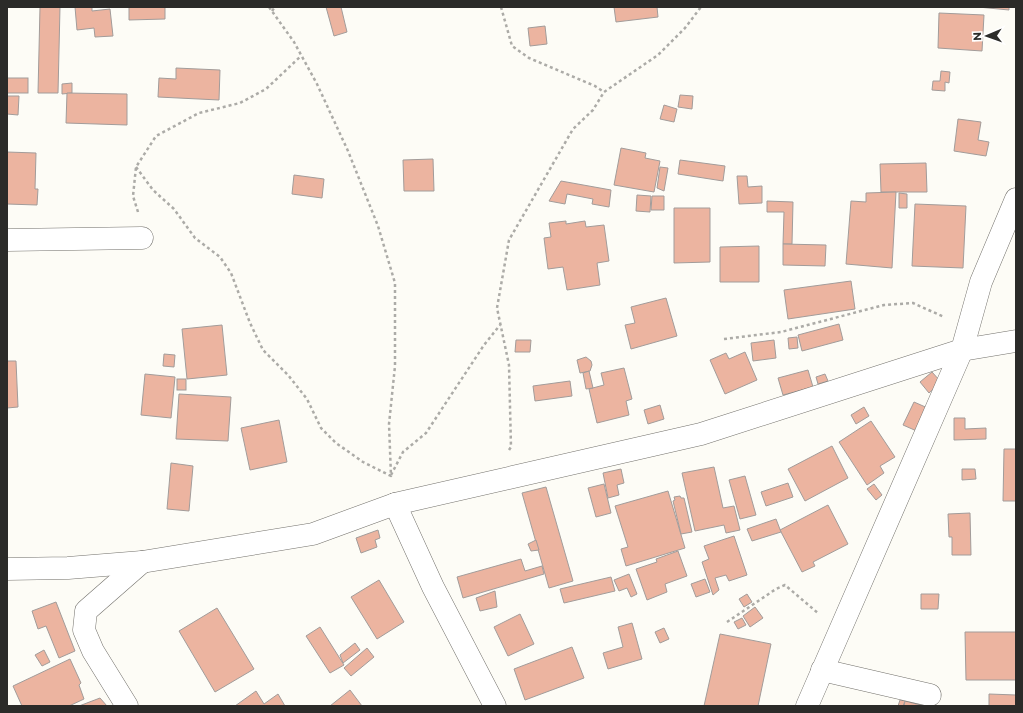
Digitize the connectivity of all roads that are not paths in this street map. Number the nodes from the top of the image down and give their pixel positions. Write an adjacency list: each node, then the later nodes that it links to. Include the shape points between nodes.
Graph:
1 (1016, 199): 5 (street, via 981,282)
2 (142, 238): 3 (street)
3 (7, 240)
4 (1016, 341): 5 (street)
5 (962, 350): 6 (street, via 701,434); 9 (street, via 906,483)
6 (395, 504): 7 (street, via 313,534); 12 (street, via 433,587)
7 (142, 562): 8 (street, via 68,568); 11 (street, via 86,611 84,630 93,651)
8 (7, 569)
9 (822, 670): 10 (street); 13 (street)
10 (930, 695)
11 (127, 706)
12 (494, 706)
13 (807, 706)

